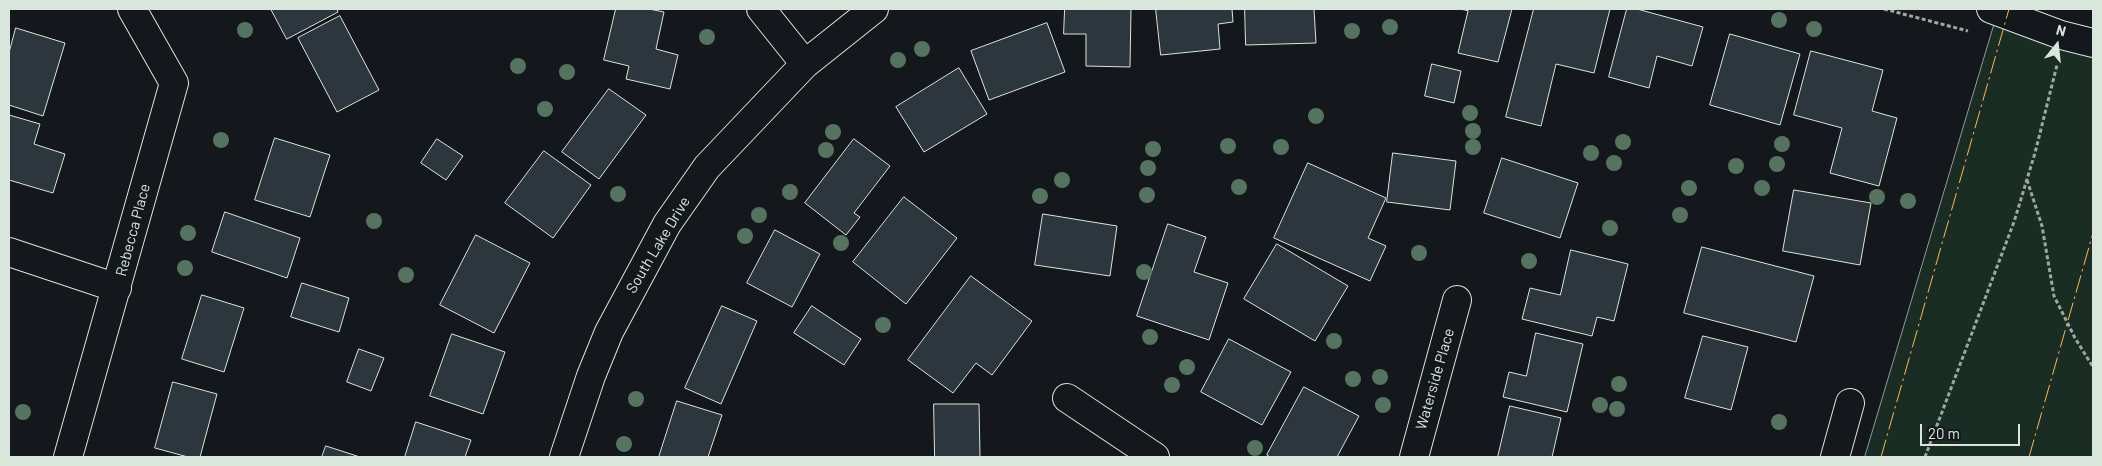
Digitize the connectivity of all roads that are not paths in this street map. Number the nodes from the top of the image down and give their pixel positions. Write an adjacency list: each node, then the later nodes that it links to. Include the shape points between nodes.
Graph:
1 (132, 9): 8 (street, Rebecca Place, via 174,83)
2 (761, 9): 6 (street)
3 (874, 9): 6 (street, South Lake Drive)
4 (1991, 9): 5 (street, via 2061,35)
5 (2093, 43)
6 (804, 64): 13 (street, South Lake Drive, via 707,167 667,224 609,332)
7 (9, 252): 8 (street)
8 (117, 288): 12 (street, Rebecca Place)
9 (1458, 300): 15 (street, Waterside Place)
10 (1067, 398): 14 (street)
11 (1850, 403): 16 (street)
12 (68, 457)
13 (564, 457)
14 (1154, 457)
15 (1414, 457)
16 (1835, 457)

